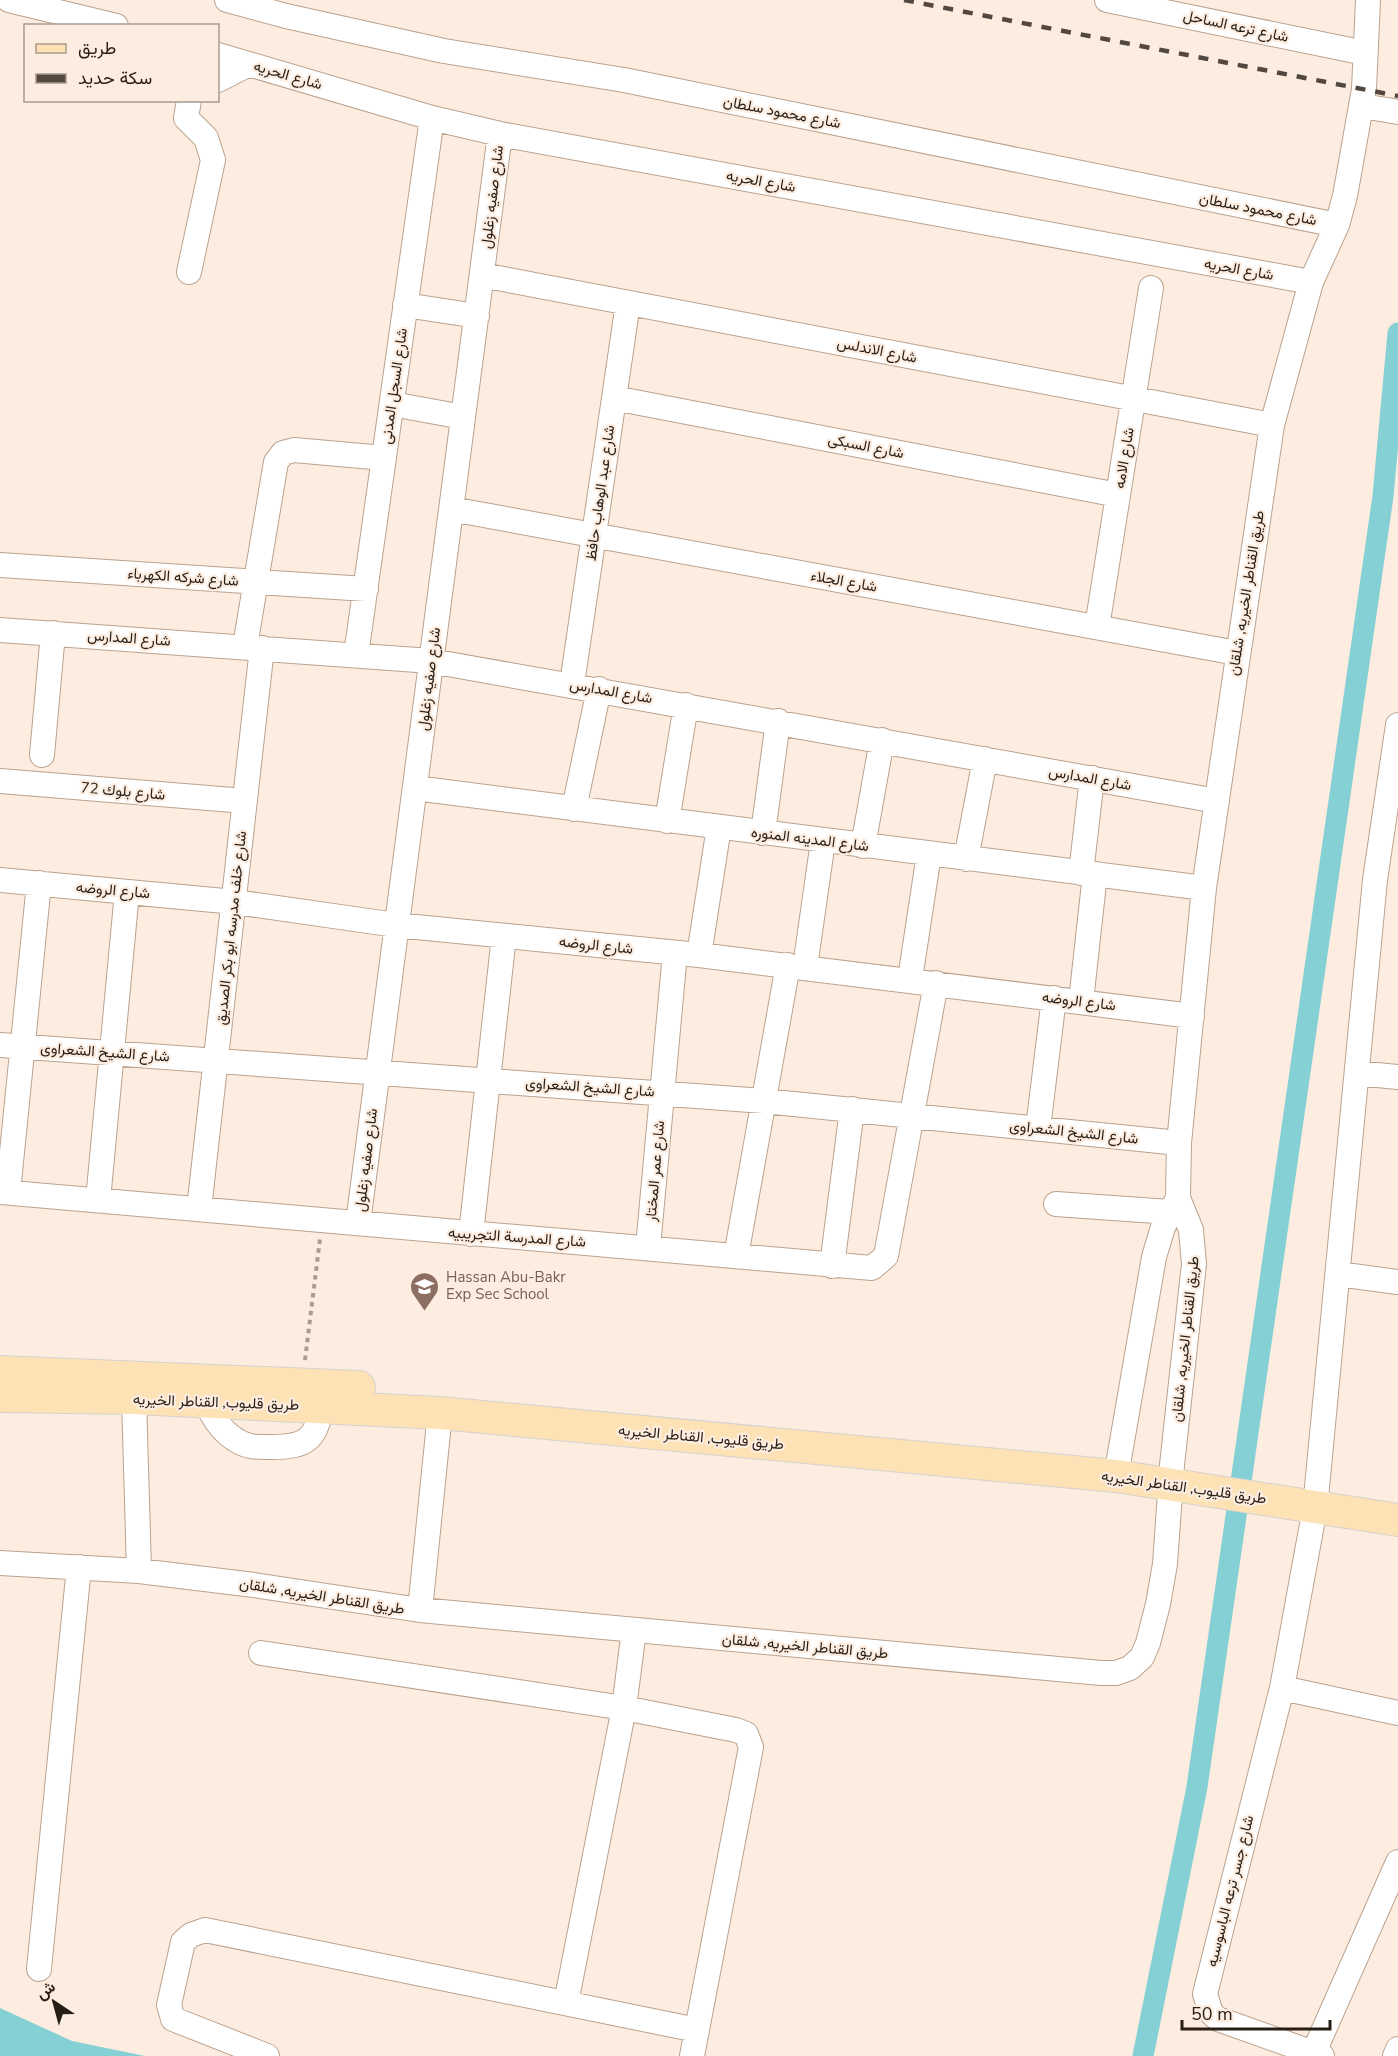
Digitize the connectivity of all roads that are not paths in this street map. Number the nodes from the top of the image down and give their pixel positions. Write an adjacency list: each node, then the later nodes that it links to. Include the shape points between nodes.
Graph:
1 (9, 0): 5 (street)
2 (227, 0): 15 (street, شارع محمود سلطان, via 444,51 624,80)
3 (1107, 0): 7 (street, شارع ترعه الساحل)
4 (1368, 0): 7 (street, طريق القناطر الخيريه, شلقان)
5 (91, 9): 6 (street)
6 (113, 24)
7 (1365, 53): 12 (street, طريق القناطر الخيريه, شلقان)
8 (219, 55): 9 (street, شارع الحريه)
9 (249, 64): 10 (street); 13 (street, شارع الحريه)
10 (219, 79)
11 (189, 102): 16 (street, via 186,118 206,138 213,160)
12 (1380, 109): 15 (street, طريق القناطر الخيريه, شلقان)
13 (432, 117): 14 (street, شارع الحريه); 21 (street, شارع السجل المدنى)
14 (500, 134): 17 (street, شارع صفيه زغلول); 18 (street, شارع الحريه)
15 (1337, 225): 18 (street, طريق القناطر الخيريه, شلقان)
16 (189, 272)
17 (482, 275): 20 (street, شارع الاندلس); 22 (street, شارع صفيه زغلول)
18 (1311, 282): 27 (street, طريق القناطر الخيريه, شلقان)
19 (1151, 288): 24 (street, شارع الامه)
20 (628, 303): 23 (street, شارع عبد الوهاب حافظ); 24 (street, شارع الاندلس)
21 (405, 305): 22 (street); 25 (street, شارع السجل المدنى)
22 (477, 316): 26 (street, شارع صفيه زغلول)
23 (614, 398): 29 (street, شارع السبكى); 31 (street, شارع عبد الوهاب حافظ)
24 (1133, 399): 27 (street, شارع الاندلس); 29 (street, شارع الامه)
25 (392, 404): 26 (street); 28 (street, شارع السجل المدنى)
26 (463, 417): 30 (street, شارع صفيه زغلول)
27 (1272, 425): 39 (street, طريق القناطر الخيريه, شلقان)
28 (384, 458): 33 (street, شارع خلف مدرسه ابو بكر الصديق, via 294,450 282,453 276,462); 34 (street, شارع السجل المدنى)
29 (1118, 495): 35 (street, شارع الامه)
30 (451, 509): 31 (street, شارع الجلاء); 41 (street, شارع صفيه زغلول)
31 (594, 536): 35 (street, شارع الجلاء); 42 (street, شارع عبد الوهاب حافظ)
32 (0, 565): 33 (street, شارع شركه الكهرباء)
33 (256, 582): 34 (street, شارع شركه الكهرباء); 38 (street, شارع خلف مدرسه ابو بكر الصديق)
34 (366, 589): 40 (street, شارع السجل المدنى)
35 (1096, 627): 39 (street, شارع الجلاء)
36 (0, 630): 37 (street, شارع المدارس)
37 (53, 633): 38 (street, شارع المدارس); 48 (street)
38 (254, 647): 40 (street, شارع المدارس); 53 (street, شارع خلف مدرسه ابو بكر الصديق)
39 (1237, 653): 54 (street, طريق القناطر الخيريه, شلقان)
40 (356, 655): 41 (street, شارع المدارس)
41 (431, 661): 42 (street, شارع المدارس); 52 (street, شارع صفيه زغلول)
42 (572, 684): 43 (street, شارع المدارس)
43 (598, 689): 44 (street, شارع المدارس); 55 (street)
44 (686, 705): 45 (street, شارع المدارس); 56 (street)
45 (778, 722): 47 (street, شارع المدارس); 58 (street)
46 (1398, 725): 83 (street, via 1375,880)
47 (882, 740): 49 (street, شارع المدارس); 60 (street)
48 (42, 755)
49 (985, 759): 50 (street, شارع المدارس); 62 (street)
50 (1092, 778): 54 (street, شارع المدارس); 63 (street)
51 (0, 781): 53 (street, شارع بلوك 72)
52 (415, 788): 55 (street, شارع المدينه المنوره); 69 (street, شارع صفيه زغلول)
53 (245, 801): 68 (street, شارع خلف مدرسه ابو بكر الصديق)
54 (1217, 801): 66 (street, طريق القناطر الخيريه, شلقان)
55 (574, 808): 56 (street, شارع المدينه المنوره)
56 (667, 821): 57 (street, شارع المدينه المنوره)
57 (719, 827): 58 (street, شارع المدينه المنوره); 72 (street)
58 (763, 833): 59 (street, شارع المدينه المنوره)
59 (823, 841): 60 (street, شارع المدينه المنوره); 73 (street)
60 (863, 846): 61 (street, شارع المدينه المنوره)
61 (929, 854): 62 (street, شارع المدينه المنوره); 74 (street)
62 (966, 859): 63 (street, شارع المدينه المنوره)
63 (1088, 874): 66 (street, شارع المدينه المنوره); 77 (street)
64 (0, 879): 65 (street, شارع الروضه)
65 (39, 883): 67 (street, شارع الروضه); 79 (street)
66 (1204, 888): 78 (street, طريق القناطر الخيريه, شلقان)
67 (127, 892): 68 (street, شارع الروضه); 80 (street)
68 (235, 902): 69 (street, شارع الروضه); 81 (street, شارع خلف مدرسه ابو بكر الصديق)
69 (396, 925): 70 (street, شارع الروضه); 82 (street, شارع صفيه زغلول)
70 (504, 936): 71 (street, شارع الروضه); 85 (street)
71 (675, 952): 72 (street, شارع الروضه); 86 (street, شارع عمر المختار)
72 (699, 955): 73 (street, شارع الروضه)
73 (796, 966): 74 (street, شارع الروضه); 87 (street)
74 (910, 979): 75 (street, شارع الروضه)
75 (936, 983): 76 (street, شارع الروضه); 89 (street, شارع المدرسة التجريبيه)
76 (1054, 998): 77 (street, شارع الروضه); 90 (street)
77 (1081, 1001): 78 (street, شارع الروضه)
78 (1192, 1016): 91 (street, طريق القناطر الخيريه, شلقان)
79 (11, 1046): 80 (street, شارع الشيخ الشعراوى); 92 (street)
80 (112, 1052): 81 (street, شارع الشيخ الشعراوى); 93 (street)
81 (216, 1060): 82 (street, شارع الشيخ الشعراوى); 96 (street, شارع خلف مدرسه ابو بكر الصديق)
82 (378, 1071): 85 (street, شارع الشيخ الشعراوى); 97 (street, شارع صفيه زغلول)
83 (1357, 1073): 84 (street); 102 (street)
84 (1398, 1077)
85 (488, 1079): 86 (street, شارع الشيخ الشعراوى); 98 (street)
86 (662, 1092): 87 (street, شارع الشيخ الشعراوى); 99 (street, شارع عمر المختار)
87 (764, 1101): 88 (street, شارع الشيخ الشعراوى); 100 (street)
88 (852, 1109): 89 (street, شارع الشيخ الشعراوى); 101 (street)
89 (913, 1115): 90 (street, شارع الشيخ الشعراوى); 101 (street, شارع المدرسة التجريبيه, via 886,1256 872,1268)
90 (1038, 1128): 91 (street, شارع الشيخ الشعراوى)
91 (1179, 1143): 95 (street, طريق القناطر الخيريه, شلقان)
92 (4, 1192): 93 (street, شارع المدرسة التجريبيه)
93 (98, 1200): 96 (street, شارع المدرسة التجريبيه)
94 (1056, 1204): 95 (street)
95 (1174, 1205): 110 (street, طريق القناطر الخيريه, شلقان, via 1154,1257); 111 (street, طريق القناطر الخيريه, شلقان, via 1191,1230 1194,1264)
96 (199, 1209): 97 (street, شارع المدرسة التجريبيه)
97 (358, 1224): 98 (street, شارع المدرسة التجريبيه)
98 (471, 1234): 99 (street, شارع المدرسة التجريبيه)
99 (648, 1247): 100 (street, شارع المدرسة التجريبيه)
100 (736, 1256): 101 (street, شارع المدرسة التجريبيه)
101 (832, 1266)
102 (1338, 1274): 103 (street); 112 (street)
103 (1398, 1282)
104 (0, 1372): 105 (main road, طريق قليوب, القناطر الخيريه)
105 (133, 1387): 106 (main road, طريق قليوب, القناطر الخيريه); 107 (main road, طريق قليوب, القناطر الخيريه); 108 (main road, طريق قليوب, القناطر الخيريه); 117 (street)
106 (315, 1391): 108 (main road, طريق قليوب, القناطر الخيريه); 108 (street, via 316,1430 307,1441 293,1447 252,1447 237,1441 224,1431); 109 (main road, طريق قليوب, القناطر الخيريه); 110 (main road, طريق قليوب, القناطر الخيريه, via 892,1433)
107 (0, 1396)
108 (205, 1401)
109 (440, 1413): 110 (main road, طريق قليوب, القناطر الخيريه); 118 (street)
110 (1117, 1466): 111 (main road, طريق قليوب, القناطر الخيريه)
111 (1183, 1476): 112 (main road, طريق قليوب, القناطر الخيريه); 119 (street, طريق القناطر الخيريه, شلقان, via 1148,1644 1130,1668 1116,1673)
112 (1316, 1498): 113 (main road, طريق قليوب, القناطر الخيريه); 114 (main road, طريق قليوب, القناطر الخيريه); 121 (street)
113 (1398, 1499)
114 (1398, 1520)
115 (0, 1563): 116 (street, طريق القناطر الخيريه, شلقان)
116 (79, 1567): 117 (street, طريق القناطر الخيريه, شلقان); 125 (street)
117 (139, 1571): 118 (street, طريق القناطر الخيريه, شلقان)
118 (420, 1610): 119 (street, طريق القناطر الخيريه, شلقان)
119 (634, 1630): 122 (street)
120 (261, 1653): 122 (street)
121 (1282, 1688): 123 (street); 129 (street, شارع جسر ترعه الباسوسيه, via 1208,1977 1206,2003 1218,2019)
122 (624, 1708): 126 (street); 127 (street, via 736,1730 746,1734 750,1743)
123 (1398, 1713)
124 (1398, 1862): 129 (street)
125 (39, 1969)
126 (567, 2003): 127 (street); 130 (street, via 205,1930 190,1935 183,1942 169,2005 173,2019)
127 (697, 2030): 131 (street)
128 (1398, 2049): 132 (street)
129 (1318, 2054)
130 (267, 2056)
131 (692, 2056)
132 (1395, 2056)

